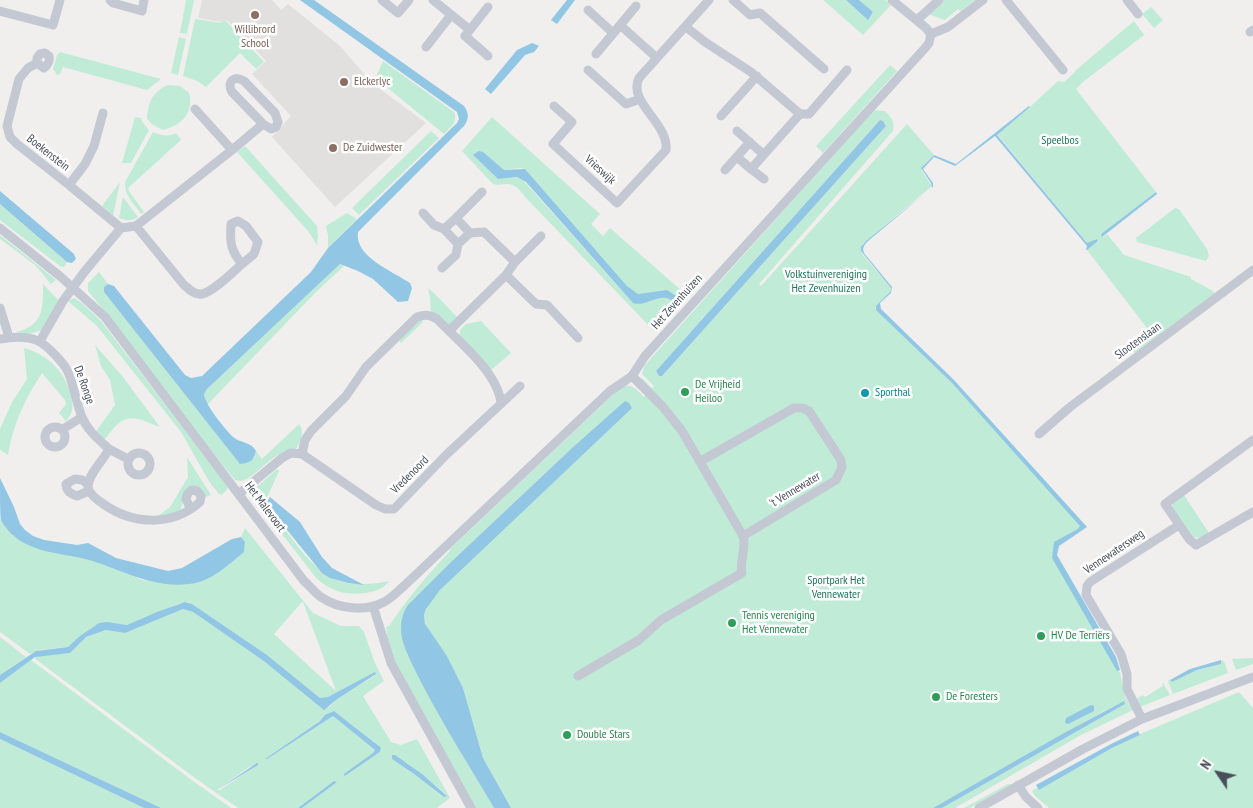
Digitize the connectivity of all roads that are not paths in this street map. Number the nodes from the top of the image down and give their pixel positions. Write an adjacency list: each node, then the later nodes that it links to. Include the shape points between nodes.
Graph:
1 (60, 0): 17 (street, via 53,26)
2 (144, 0): 13 (street, via 142,11)
3 (382, 0): 4 (street, via 398,13)
4 (409, 0)
5 (433, 0): 19 (street)
6 (709, 0): 22 (street)
7 (733, 0): 31 (street, via 750,15 760,14)
8 (892, 0): 20 (street)
9 (939, 0): 20 (street)
10 (983, 0): 25 (street, via 948,27)
11 (1006, 0): 34 (street)
12 (1127, 0): 18 (street)
13 (113, 1)
14 (636, 6): 21 (street)
15 (488, 7): 23 (street)
16 (588, 10): 24 (street)
17 (0, 11)
18 (1138, 14)
19 (451, 15): 23 (street); 26 (street)
20 (917, 20): 25 (street)
21 (620, 25): 24 (street); 29 (street)
22 (686, 27): 29 (street); 35 (street)
23 (470, 30): 28 (street, via 465,36)
24 (613, 33): 27 (street)
25 (931, 34): 73 (street, Het Zevenhuizen, via 926,47 644,356)
26 (426, 47)
27 (596, 54)
28 (488, 56)
29 (658, 58): 36 (street, via 636,84)
30 (37, 62): 51 (street, Boekenstein, via 19,79 7,126 10,137 17,144)
31 (824, 69)
32 (588, 70): 36 (street, via 626,104)
33 (847, 70): 40 (street, via 809,114)
34 (1063, 70)
35 (756, 76): 40 (street); 41 (street)
36 (640, 99): 37 (street, Vrieswijk, via 667,141 666,150 618,203 553,144 572,122)
37 (554, 106)
38 (195, 109): 45 (street)
39 (103, 113): 51 (street, Boekenstein, via 94,146)
40 (800, 114): 46 (street)
41 (721, 116)
42 (263, 124): 42 (street, via 232,92 230,82 234,79 244,81 278,117 276,127 271,129); 45 (street)
43 (737, 131): 44 (street)
44 (750, 142): 46 (street); 47 (street)
45 (232, 150): 55 (street)
46 (763, 154): 48 (street)
47 (737, 157): 48 (street); 49 (street)
48 (751, 169): 50 (street)
49 (725, 170)
50 (764, 179)
51 (69, 184): 57 (street, Boekenstein)
52 (482, 192): 54 (street)
53 (423, 213): 58 (street, via 434,225)
54 (456, 218): 58 (street); 59 (street)
55 (136, 226): 57 (street); 63 (street, via 184,286 193,292 210,291)
56 (0, 228): 67 (street, Het Malevoort)
57 (121, 228): 67 (street)
58 (444, 229): 61 (street)
59 (470, 233): 61 (street); 62 (street, via 484,232)
60 (542, 236): 62 (street)
61 (458, 244): 64 (street, via 456,256)
62 (516, 262): 66 (street)
63 (242, 264)
64 (442, 268)
65 (1253, 270): 78 (street, Slootenslaan)
66 (506, 275): 69 (street); 71 (street, via 536,304 547,305)
67 (74, 288): 72 (street); 84 (street, Het Malevoort, via 104,317)
68 (0, 308): 70 (street)
69 (449, 331): 75 (street, via 496,385); 81 (street, via 429,315 417,317 366,367 346,396 310,431)
70 (4, 338): 72 (street)
71 (578, 338)
72 (40, 342): 76 (street, De Ronge, via 57,356 67,370)
73 (632, 376): 83 (street, via 674,420); 89 (street, Het Zevenhuizen, via 610,391 396,594)
74 (520, 386): 75 (street, Vredenoord)
75 (501, 404): 81 (street, Vredenoord, via 394,509 376,505)
76 (82, 417): 77 (street, De Ronge); 80 (street, De Ronge, via 91,432)
77 (63, 429)
78 (1039, 434)
79 (1253, 440): 87 (street, via 1165,504)
80 (109, 449): 82 (street, De Ronge); 85 (street, via 88,487 110,510 138,519 167,519)
81 (302, 454): 84 (street, via 282,458)
82 (128, 459)
83 (701, 461): 88 (street); 88 (street, 't Vennewater, via 794,408 809,411 841,460 842,467 836,480)
84 (240, 493): 89 (street, Het Malevoort, via 304,581 321,597 337,605)
85 (190, 508)
86 (1253, 512): 87 (street, via 1196,545)
87 (1179, 525): 92 (street, Vennewatersweg, via 1090,582 1086,590 1121,654 1127,674 1127,689)
88 (743, 536): 90 (street, via 742,573 661,620 639,640)
89 (373, 606): 94 (street, via 391,663)
90 (578, 676)
91 (1253, 677): 92 (street)
92 (1142, 718): 93 (street)
93 (1018, 785): 95 (street); 96 (street)
94 (471, 808)
95 (979, 808)
96 (1038, 808)

